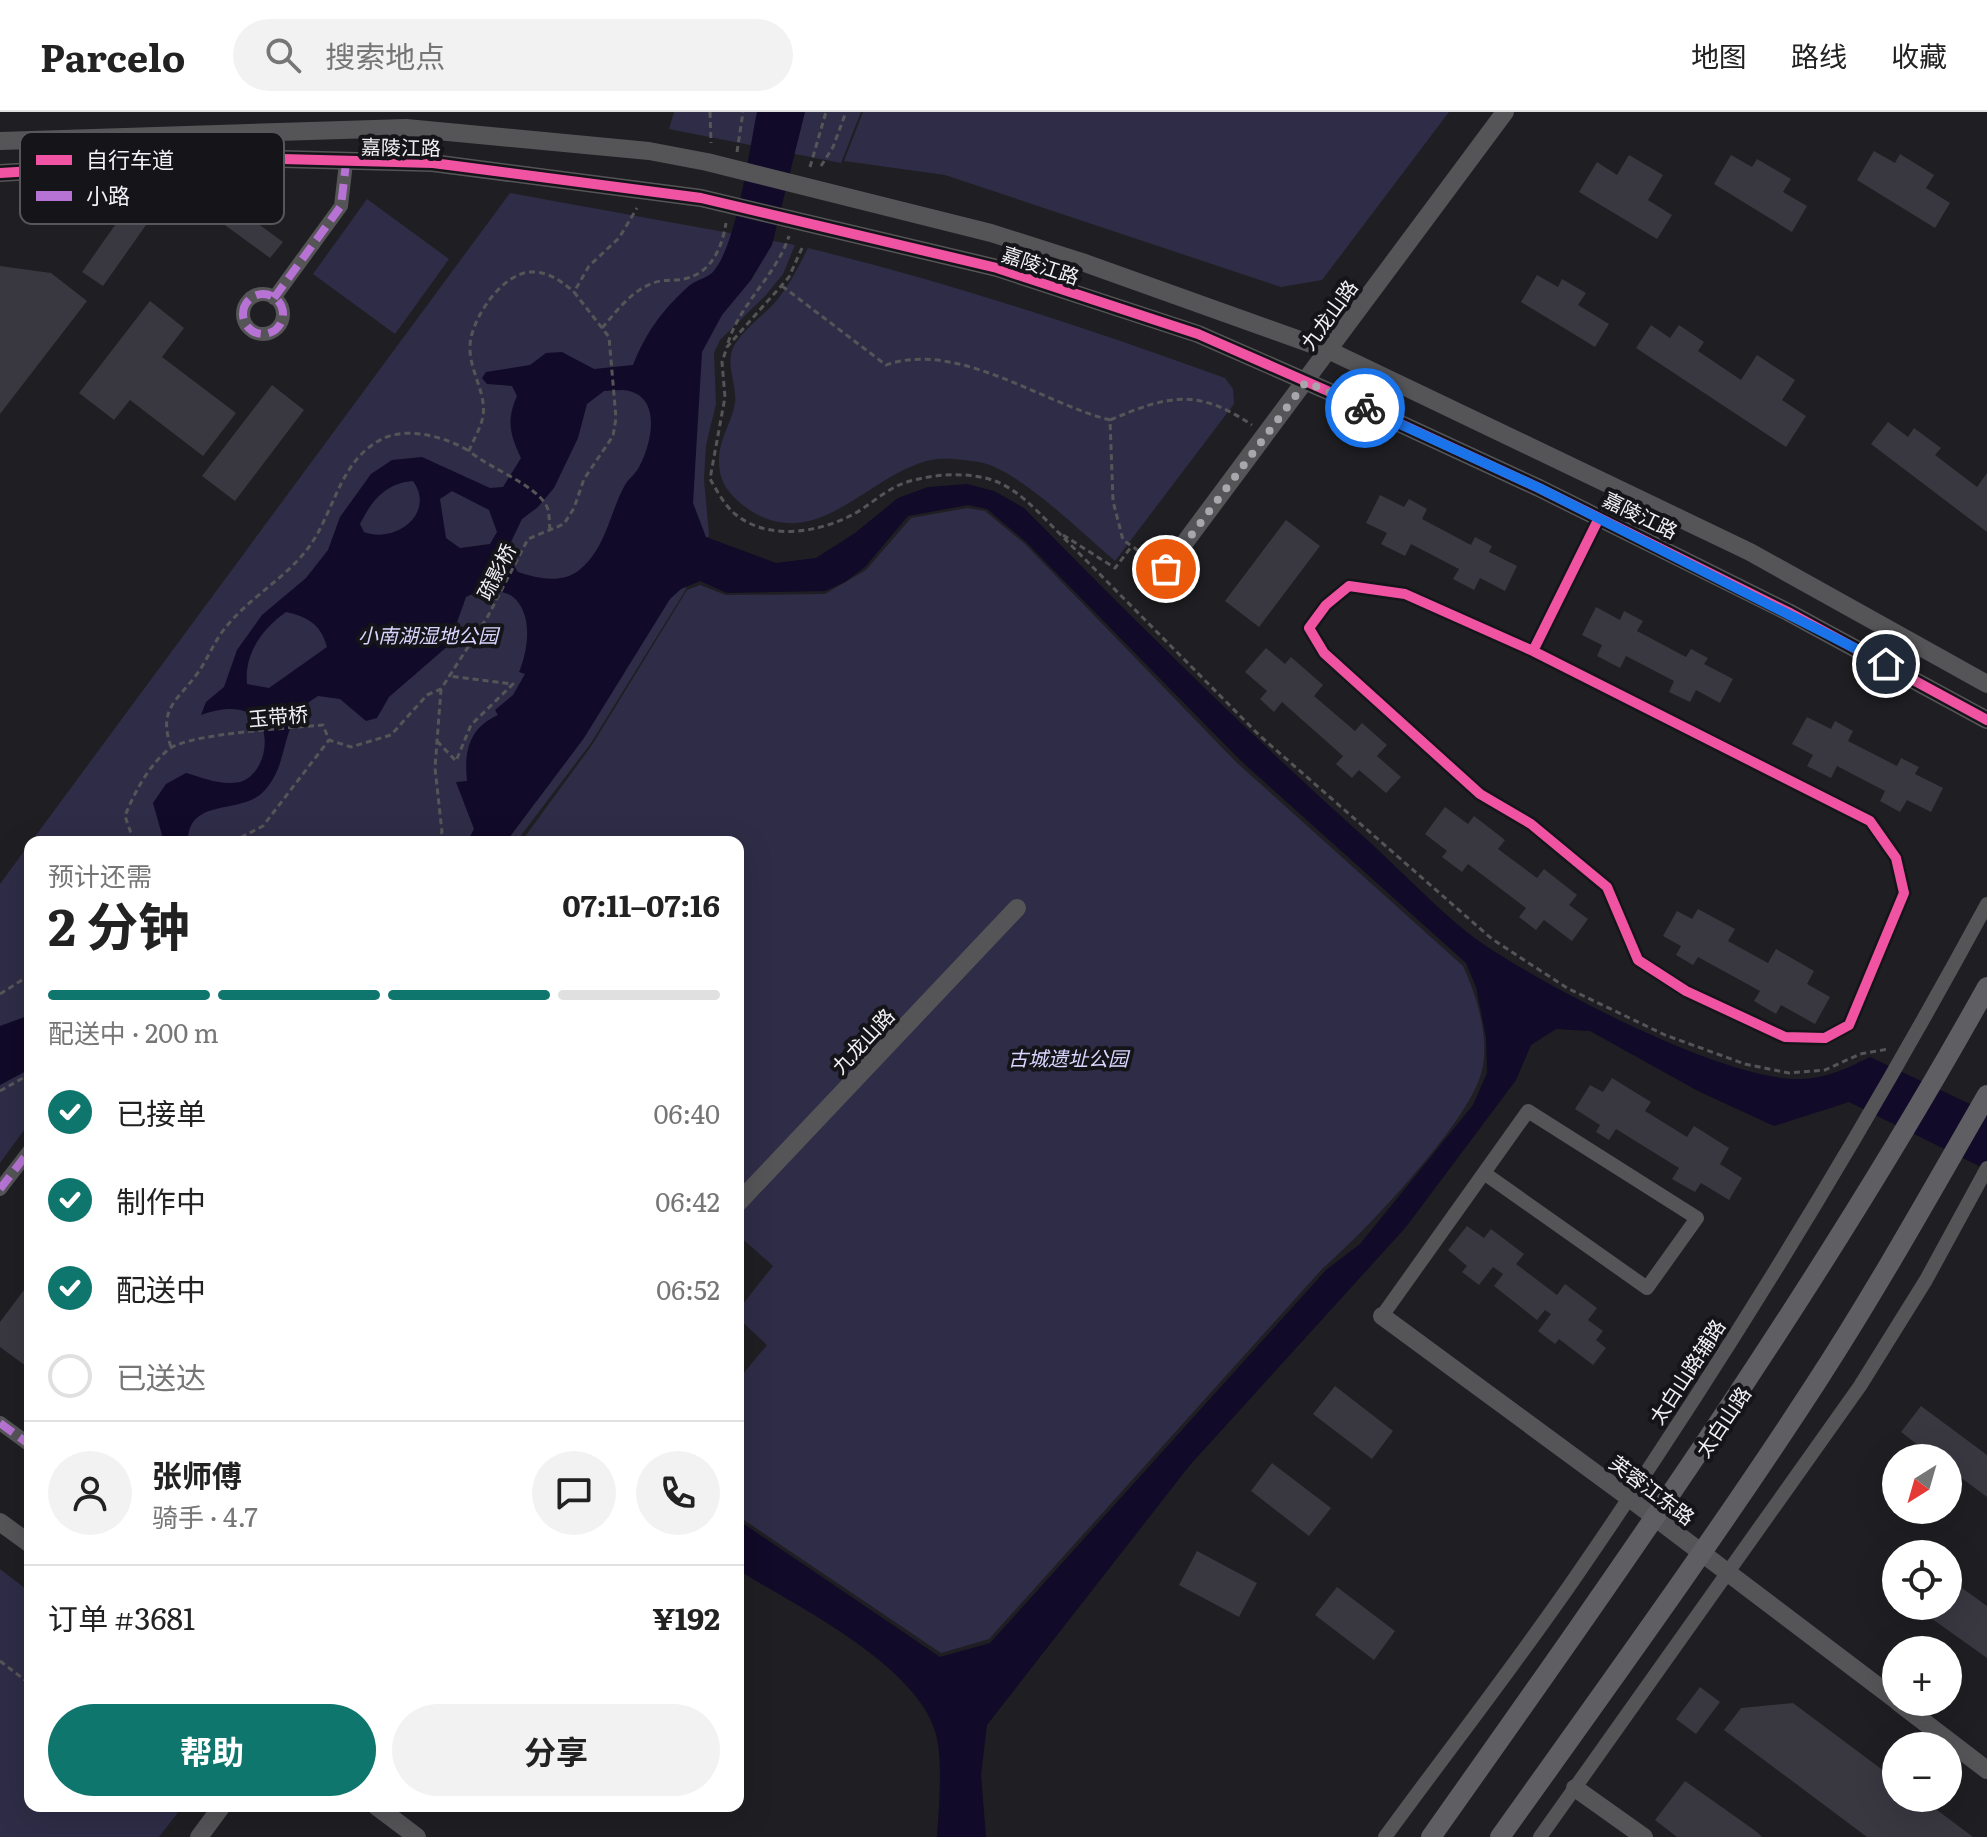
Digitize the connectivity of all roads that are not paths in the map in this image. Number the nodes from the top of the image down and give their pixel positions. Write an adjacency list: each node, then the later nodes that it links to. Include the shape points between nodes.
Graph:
1 (1505, 112): 10 (street, 九龙山路)
2 (281, 132): 10 (street, 嘉陵江路, via 406,128 649,151 717,164 991,233)
3 (20, 140): 4 (street, 嘉陵江路)
4 (0, 141)
5 (284, 160): 6 (street, 嘉陵江路)
6 (346, 163): 9 (street, via 341,206); 11 (street, 嘉陵江路, via 433,163 631,186 802,220 997,268 1198,334)
7 (20, 172): 8 (street, 嘉陵江路)
8 (0, 173)
9 (274, 298)
10 (1328, 350): 11 (street, 九龙山路); 15 (street, 嘉陵江路, via 1750,552)
11 (1306, 382): 12 (street, 嘉陵江路); 13 (street, 九龙山路)
12 (1599, 518): 14 (street); 16 (street, 嘉陵江路)
13 (1162, 575)
14 (1533, 651): 14 (street, via 1405,594 1349,586 1309,628 1324,653 1480,794 1531,824 1607,887 1638,960 1686,991 1785,1037 1825,1038 1849,1025 1904,893 1896,858 1870,821)
15 (1987, 684)
16 (1987, 720)
17 (1987, 904): 29 (street, 太白山路辅路, via 1868,1122)
18 (1017, 908): 25 (street, 九龙山路)
19 (1987, 987): 30 (main road, 太白山路, via 1901,1138)
20 (1987, 1095): 33 (main road, via 1816,1382)
21 (24, 1158): 24 (street)
22 (1987, 1168): 34 (street, via 1860,1386)
23 (1484, 1173): 23 (street, via 1528,1111 1697,1218 1647,1288); 26 (street)
24 (0, 1189)
25 (744, 1197)
26 (1382, 1316): 29 (street, 芙蓉江东路)
27 (0, 1423): 28 (street)
28 (24, 1441)
29 (1628, 1497): 30 (street, 芙蓉江东路); 43 (street, 太白山路辅路, via 1581,1570)
30 (1657, 1518): 33 (street, 芙蓉江东路); 44 (main road, 太白山路)
31 (0, 1522): 32 (street)
32 (24, 1540)
33 (1702, 1553): 34 (street, 芙蓉江东路); 45 (main road)
34 (1729, 1573): 35 (street, 芙蓉江东路); 38 (street)
35 (1882, 1690)
36 (1917, 1716): 37 (street, 芙蓉江东路)
37 (1987, 1770)
38 (1575, 1788): 46 (street); 47 (street)
39 (218, 1812): 41 (street)
40 (384, 1812): 42 (street)
41 (199, 1837)
42 (417, 1837)
43 (1385, 1837)
44 (1431, 1837)
45 (1500, 1837)
46 (1540, 1837)
47 (1644, 1837)

